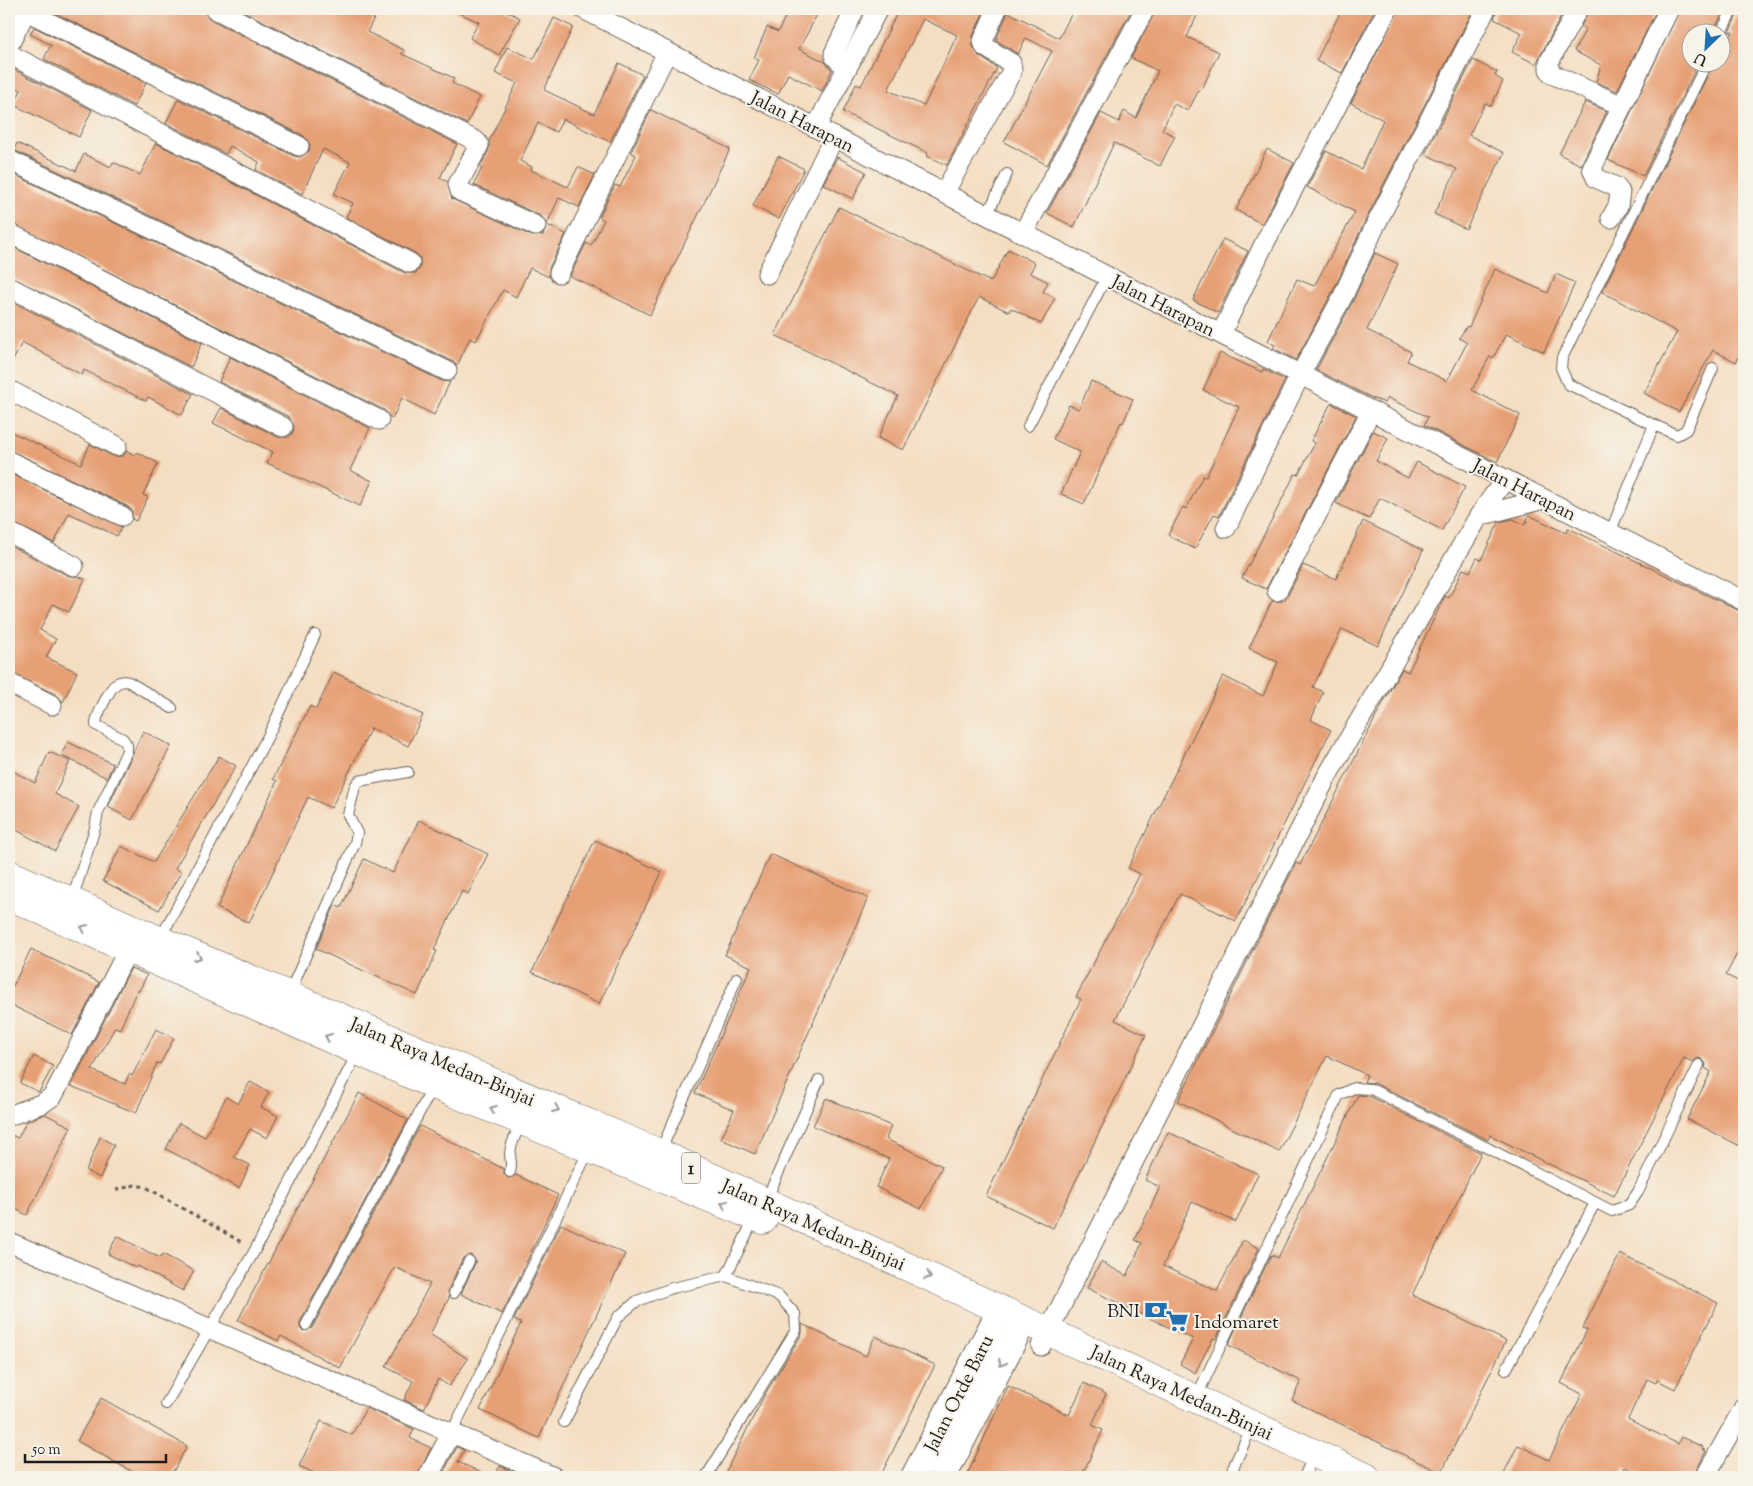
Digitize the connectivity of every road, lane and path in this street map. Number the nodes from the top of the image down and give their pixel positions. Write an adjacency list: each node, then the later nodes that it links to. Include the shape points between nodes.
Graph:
1 (25, 9): 14 (street); 22 (street)
2 (215, 9): 28 (street, via 476,141 479,145 458,184 460,191)
3 (584, 9): 15 (street, Jalan Harapan)
4 (855, 9): 17 (street, via 834,53)
5 (878, 9): 17 (street)
6 (997, 9): 25 (street, via 983,41 985,47 1011,63 1012,71)
7 (1145, 9): 30 (street)
8 (1388, 9): 36 (street, via 1264,244)
9 (1486, 9): 39 (street, via 1375,226 1343,296)
10 (1578, 9): 19 (street, via 1549,62 1549,69 1552,74)
11 (1668, 9): 19 (street)
12 (1733, 9): 13 (lane)
13 (1726, 22)
14 (9, 44)
15 (667, 52): 20 (street, Jalan Harapan); 32 (street)
16 (9, 54): 31 (street)
17 (847, 68): 20 (street)
18 (1702, 72): 43 (lane, via 1562,358 1561,368 1568,384)
19 (1622, 106): 27 (street, via 1592,168 1596,178 1616,186 1620,192 1618,206)
20 (816, 127): 21 (street, Jalan Harapan)
21 (834, 136): 25 (street, Jalan Harapan); 33 (street)
22 (300, 146)
23 (9, 160): 38 (street)
24 (1007, 174): 26 (lane)
25 (944, 193): 26 (street, Jalan Harapan)
26 (987, 215): 30 (street, Jalan Harapan)
27 (1611, 218)
28 (536, 226)
29 (9, 233): 42 (street)
30 (1023, 233): 34 (street, Jalan Harapan)
31 (410, 263)
32 (559, 274)
33 (767, 274)
34 (1108, 276): 36 (street, Jalan Harapan); 44 (lane)
35 (9, 287): 45 (street)
36 (1222, 334): 39 (street, Jalan Harapan)
37 (1713, 368): 43 (lane, via 1686,430 1677,435)
38 (447, 371)
39 (1300, 374): 41 (street, Jalan Harapan); 52 (street)
40 (9, 390): 46 (street)
41 (1371, 410): 48 (street, Jalan Harapan); 56 (street)
42 (379, 420)
43 (1654, 425): 54 (lane)
44 (1028, 426)
45 (283, 427)
46 (117, 446)
47 (9, 461): 50 (street)
48 (1505, 479): 49 (street, Jalan Harapan); 51 (street)
49 (1544, 499): 51 (street); 54 (street, Jalan Harapan)
50 (122, 516)
51 (1480, 516): 89 (street, via 1327,776)
52 (1226, 528)
53 (9, 532): 55 (street)
54 (1610, 533): 57 (street, Jalan Harapan)
55 (74, 566)
56 (1277, 591)
57 (1744, 601)
58 (315, 635): 67 (lane, via 269,734)
59 (9, 683): 60 (street)
60 (52, 705)
61 (172, 708): 65 (lane, via 122,681 116,684 97,716 96,725 128,745 98,812)
62 (408, 772): 69 (lane, via 359,781 355,786 348,815 357,833 355,843)
63 (9, 874): 65 (highway, Jalan Raya Medan-Binjai / 1)
64 (9, 896): 66 (highway, Jalan Raya Medan-Binjai / 1, one-way to 64)
65 (72, 901): 66 (highway, Jalan Raya Medan-Binjai / 1)
66 (118, 936): 67 (highway, Jalan Raya Medan-Binjai / 1); 69 (highway, Jalan Raya Medan-Binjai / 1); 74 (street, via 53,1096)
67 (159, 940): 69 (highway, Jalan Raya Medan-Binjai / 1, one-way to 69)
68 (736, 978): 77 (lane)
69 (284, 1006): 70 (highway, Jalan Raya Medan-Binjai / 1, one-way to 69); 77 (highway, Jalan Raya Medan-Binjai / 1, one-way to 77)
70 (359, 1051): 73 (highway, Jalan Raya Medan-Binjai / 1); 83 (lane)
71 (1699, 1065): 80 (lane, via 1629,1205 1612,1211)
72 (818, 1080): 81 (lane)
73 (434, 1085): 75 (highway, Jalan Raya Medan-Binjai / 1, one-way to 73); 87 (lane)
74 (9, 1116)
75 (521, 1121): 76 (highway, Jalan Raya Medan-Binjai / 1); 78 (lane, via 512,1146)
76 (589, 1150): 81 (highway, Jalan Raya Medan-Binjai / 1, one-way to 76); 95 (lane)
77 (659, 1153): 81 (highway, Jalan Raya Medan-Binjai / 1)
78 (510, 1172)
79 (116, 1190): 83 (path, via 135,1185 146,1187)
80 (1595, 1204): 90 (lane); 91 (lane, via 1371,1089 1354,1088 1340,1095)
81 (761, 1209): 85 (lane); 89 (highway, Jalan Raya Medan-Binjai / 1)
82 (9, 1242): 88 (street)
83 (254, 1250): 88 (lane)
84 (469, 1261): 86 (lane)
85 (726, 1276): 94 (lane, via 672,1288 637,1301 618,1317); 100 (lane, via 779,1296 795,1314 796,1330)
86 (454, 1293)
87 (306, 1326)
88 (210, 1328): 92 (lane); 95 (street)
89 (1020, 1328): 91 (highway, Jalan Raya Medan-Binjai / 1); 96 (highway, Jalan Raya Medan-Binjai / 1); 101 (main road, Jalan Orde Baru); 102 (main road, Jalan Orde Baru, one-way to 102)
90 (1506, 1370)
91 (1196, 1398): 104 (highway, Jalan Raya Medan-Binjai / 1)
92 (166, 1404)
93 (1744, 1408): 105 (street)
94 (564, 1422)
95 (452, 1432): 98 (street); 99 (street)
96 (1246, 1439): 97 (highway, Jalan Raya Medan-Binjai / 1); 103 (lane)
97 (1313, 1474)
98 (428, 1477)
99 (554, 1477)
100 (706, 1477)
101 (914, 1477)
102 (943, 1477)
103 (1229, 1477)
104 (1366, 1477)
105 (1705, 1477)

